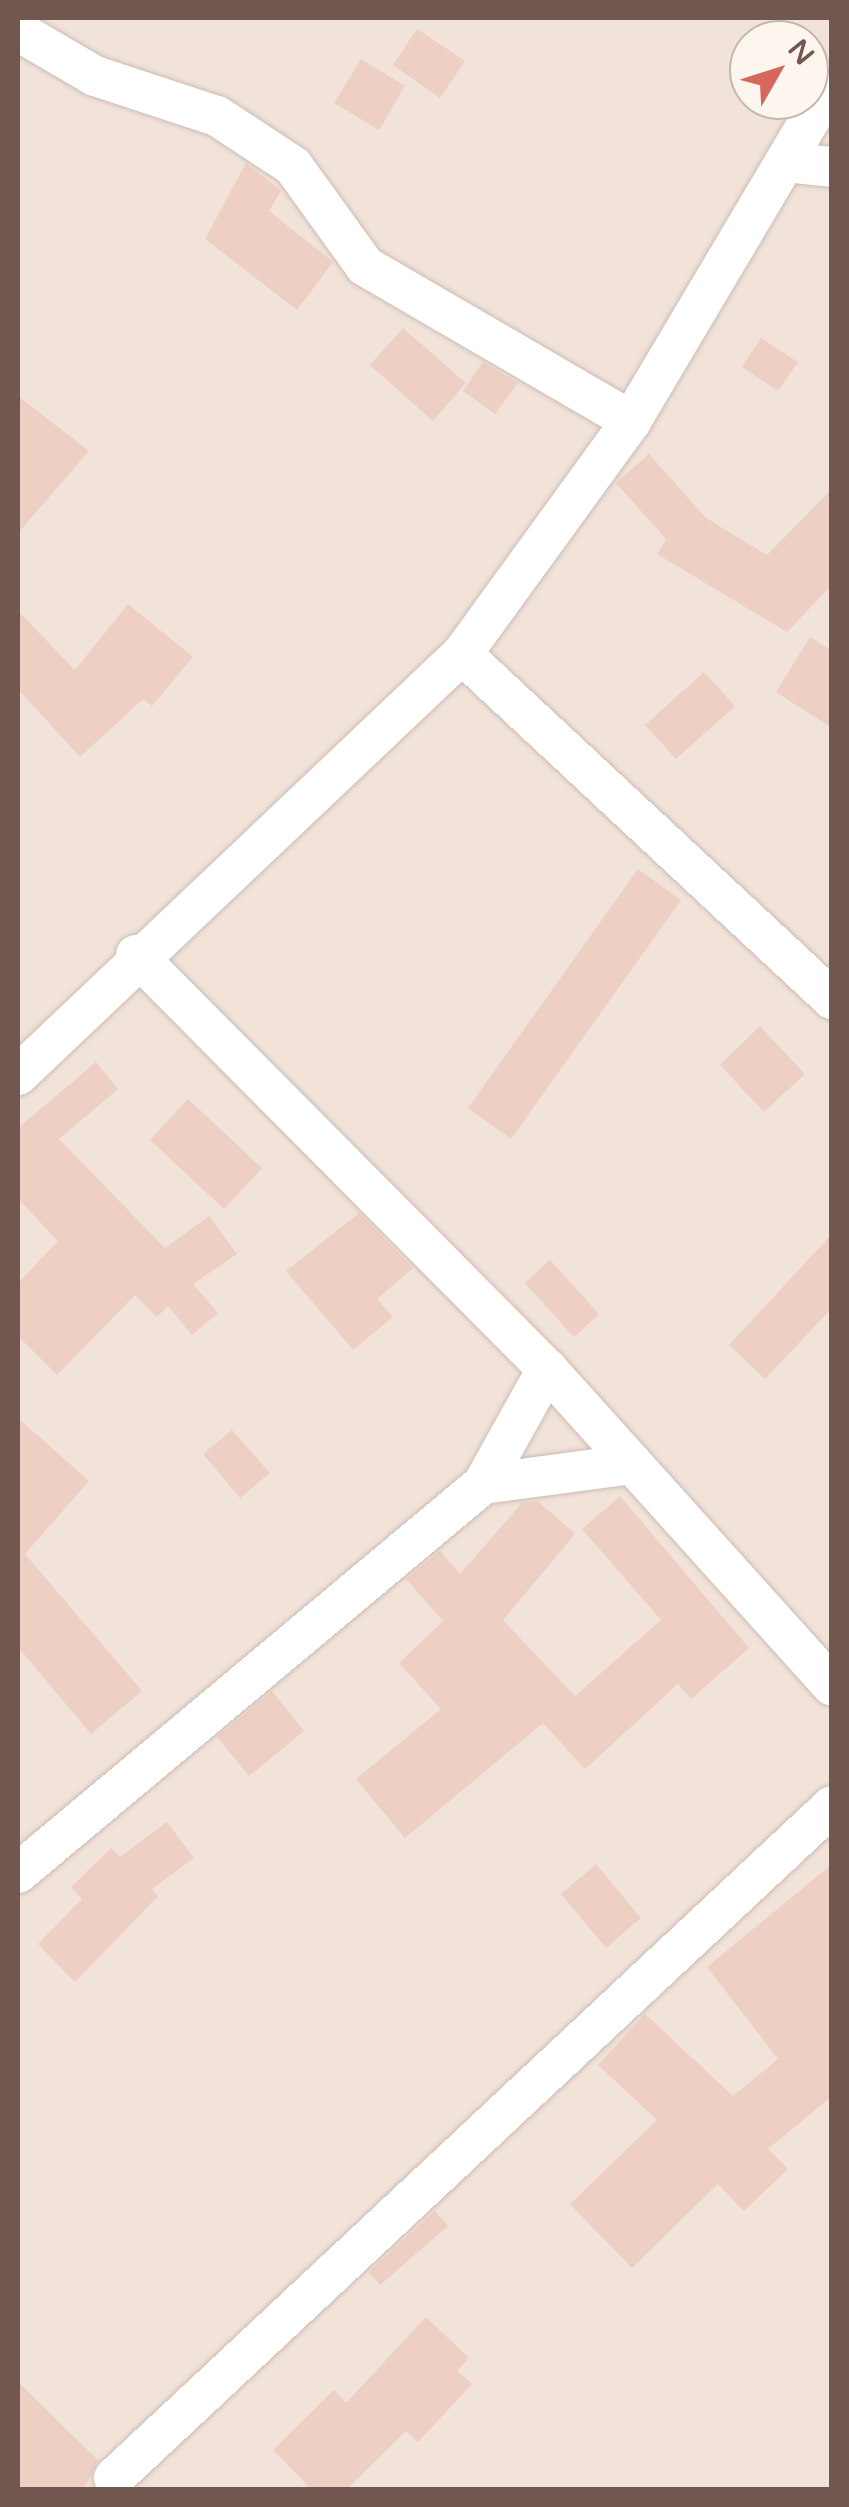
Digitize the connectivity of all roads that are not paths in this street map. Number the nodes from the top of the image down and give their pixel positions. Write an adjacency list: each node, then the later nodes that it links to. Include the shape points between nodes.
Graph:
1 (18, 31): 5 (street, via 95,76 217,116 292,166 364,266)
2 (832, 83): 3 (street)
3 (785, 162): 4 (street); 5 (street)
4 (832, 168)
5 (631, 421): 6 (street)
6 (462, 654): 7 (street); 8 (street)
7 (136, 955): 9 (street); 10 (street)
8 (832, 1000)
9 (18, 1075)
10 (547, 1369): 11 (street); 12 (street)
11 (633, 1464): 12 (street); 13 (street)
12 (483, 1484): 15 (street)
13 (832, 1686)
14 (832, 1806): 16 (street)
15 (19, 1866)
16 (114, 2478)

